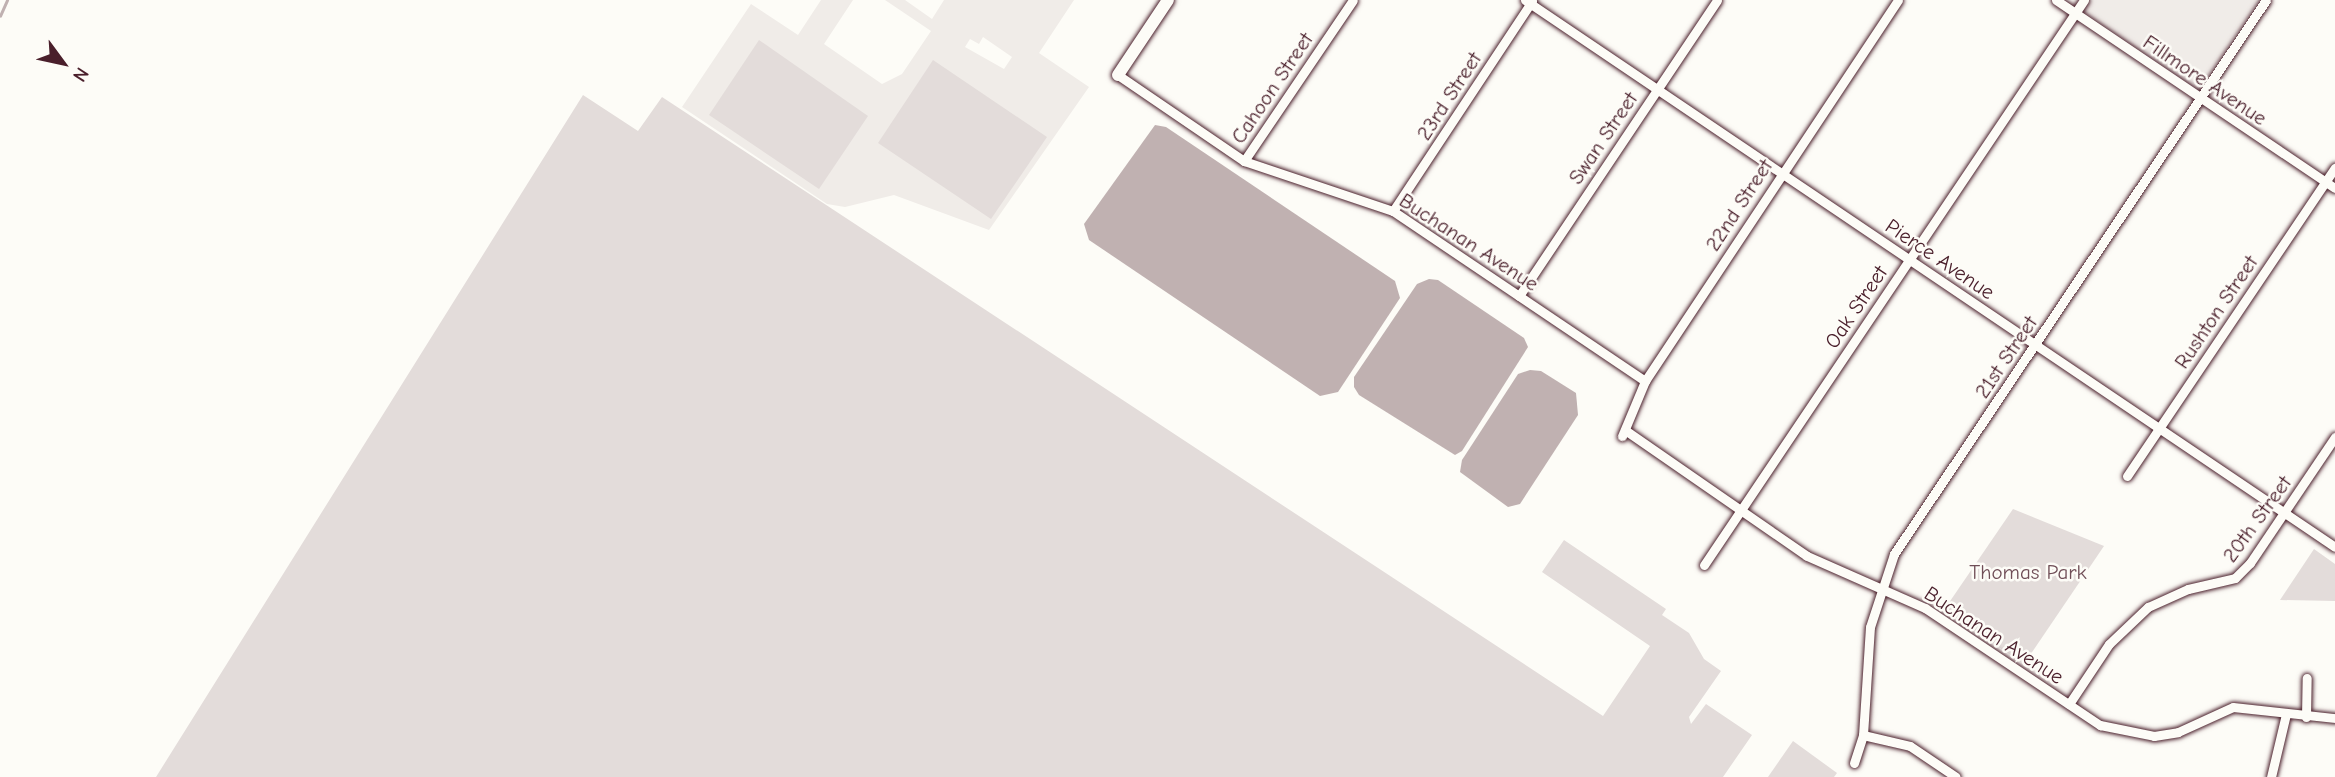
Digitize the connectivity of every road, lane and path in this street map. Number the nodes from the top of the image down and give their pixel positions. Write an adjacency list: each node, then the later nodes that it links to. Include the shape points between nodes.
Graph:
1 (1168, 0): 10 (street)
2 (1353, 0): 13 (street, Cahoon Street)
3 (1717, 0): 11 (street, Swan Street)
4 (1898, 0): 15 (street, 22nd Street)
5 (2056, 0): 9 (street, Fillmore Avenue)
6 (2084, 0): 9 (street, Oak Street)
7 (2266, 0): 12 (street, 21st Street)
8 (1529, 1): 11 (street, Pierce Avenue); 18 (street, 23rd Street)
9 (2075, 13): 12 (street, Fillmore Avenue); 19 (street, Oak Street)
10 (1118, 75): 13 (street, Buchanan Avenue)
11 (1657, 89): 15 (street, Pierce Avenue); 20 (street, Swan Street)
12 (2200, 99): 16 (street, Fillmore Avenue); 21 (street, 21st Street)
13 (1244, 161): 18 (street, Buchanan Avenue)
14 (2335, 168): 16 (street, Rushton Street)
15 (1781, 173): 19 (street, Pierce Avenue); 22 (street, 22nd Street)
16 (2326, 182): 17 (street, Fillmore Avenue); 23 (street, Rushton Street)
17 (2335, 188)
18 (1394, 211): 20 (street, Buchanan Avenue)
19 (1909, 260): 21 (street, Pierce Avenue); 27 (street, Oak Street)
20 (1519, 296): 22 (street, Buchanan Avenue)
21 (2035, 344): 23 (street, Pierce Avenue); 31 (street, 21st Street, via 1894,554)
22 (1644, 381): 24 (street, 22nd Street)
23 (2159, 428): 26 (street, Rushton Street); 28 (street, Pierce Avenue)
24 (1623, 433): 27 (street, Buchanan Avenue)
25 (2335, 438): 28 (street, 20th Street)
26 (2127, 476)
27 (1741, 510): 30 (street, Oak Street); 31 (street, Buchanan Avenue, via 1807,556)
28 (2284, 513): 29 (street, Pierce Avenue); 33 (street, 20th Street, via 2235,578 2167,596 2126,624)
29 (2335, 547)
30 (1704, 565)
31 (1880, 589): 33 (street, Buchanan Avenue, via 1925,608); 37 (street, 21st Street, via 1870,627)
32 (2308, 678): 35 (street)
33 (2069, 704): 34 (street, Buchanan Avenue, via 2100,724 2154,736 2178,732 2233,707)
34 (2286, 714): 35 (street, Buchanan Avenue); 40 (street)
35 (2306, 717): 36 (street, Buchanan Avenue)
36 (2335, 718)
37 (1863, 735): 38 (street, 21st Street); 39 (street, via 1910,746)
38 (1854, 763)
39 (1955, 777)
40 (2272, 777)

